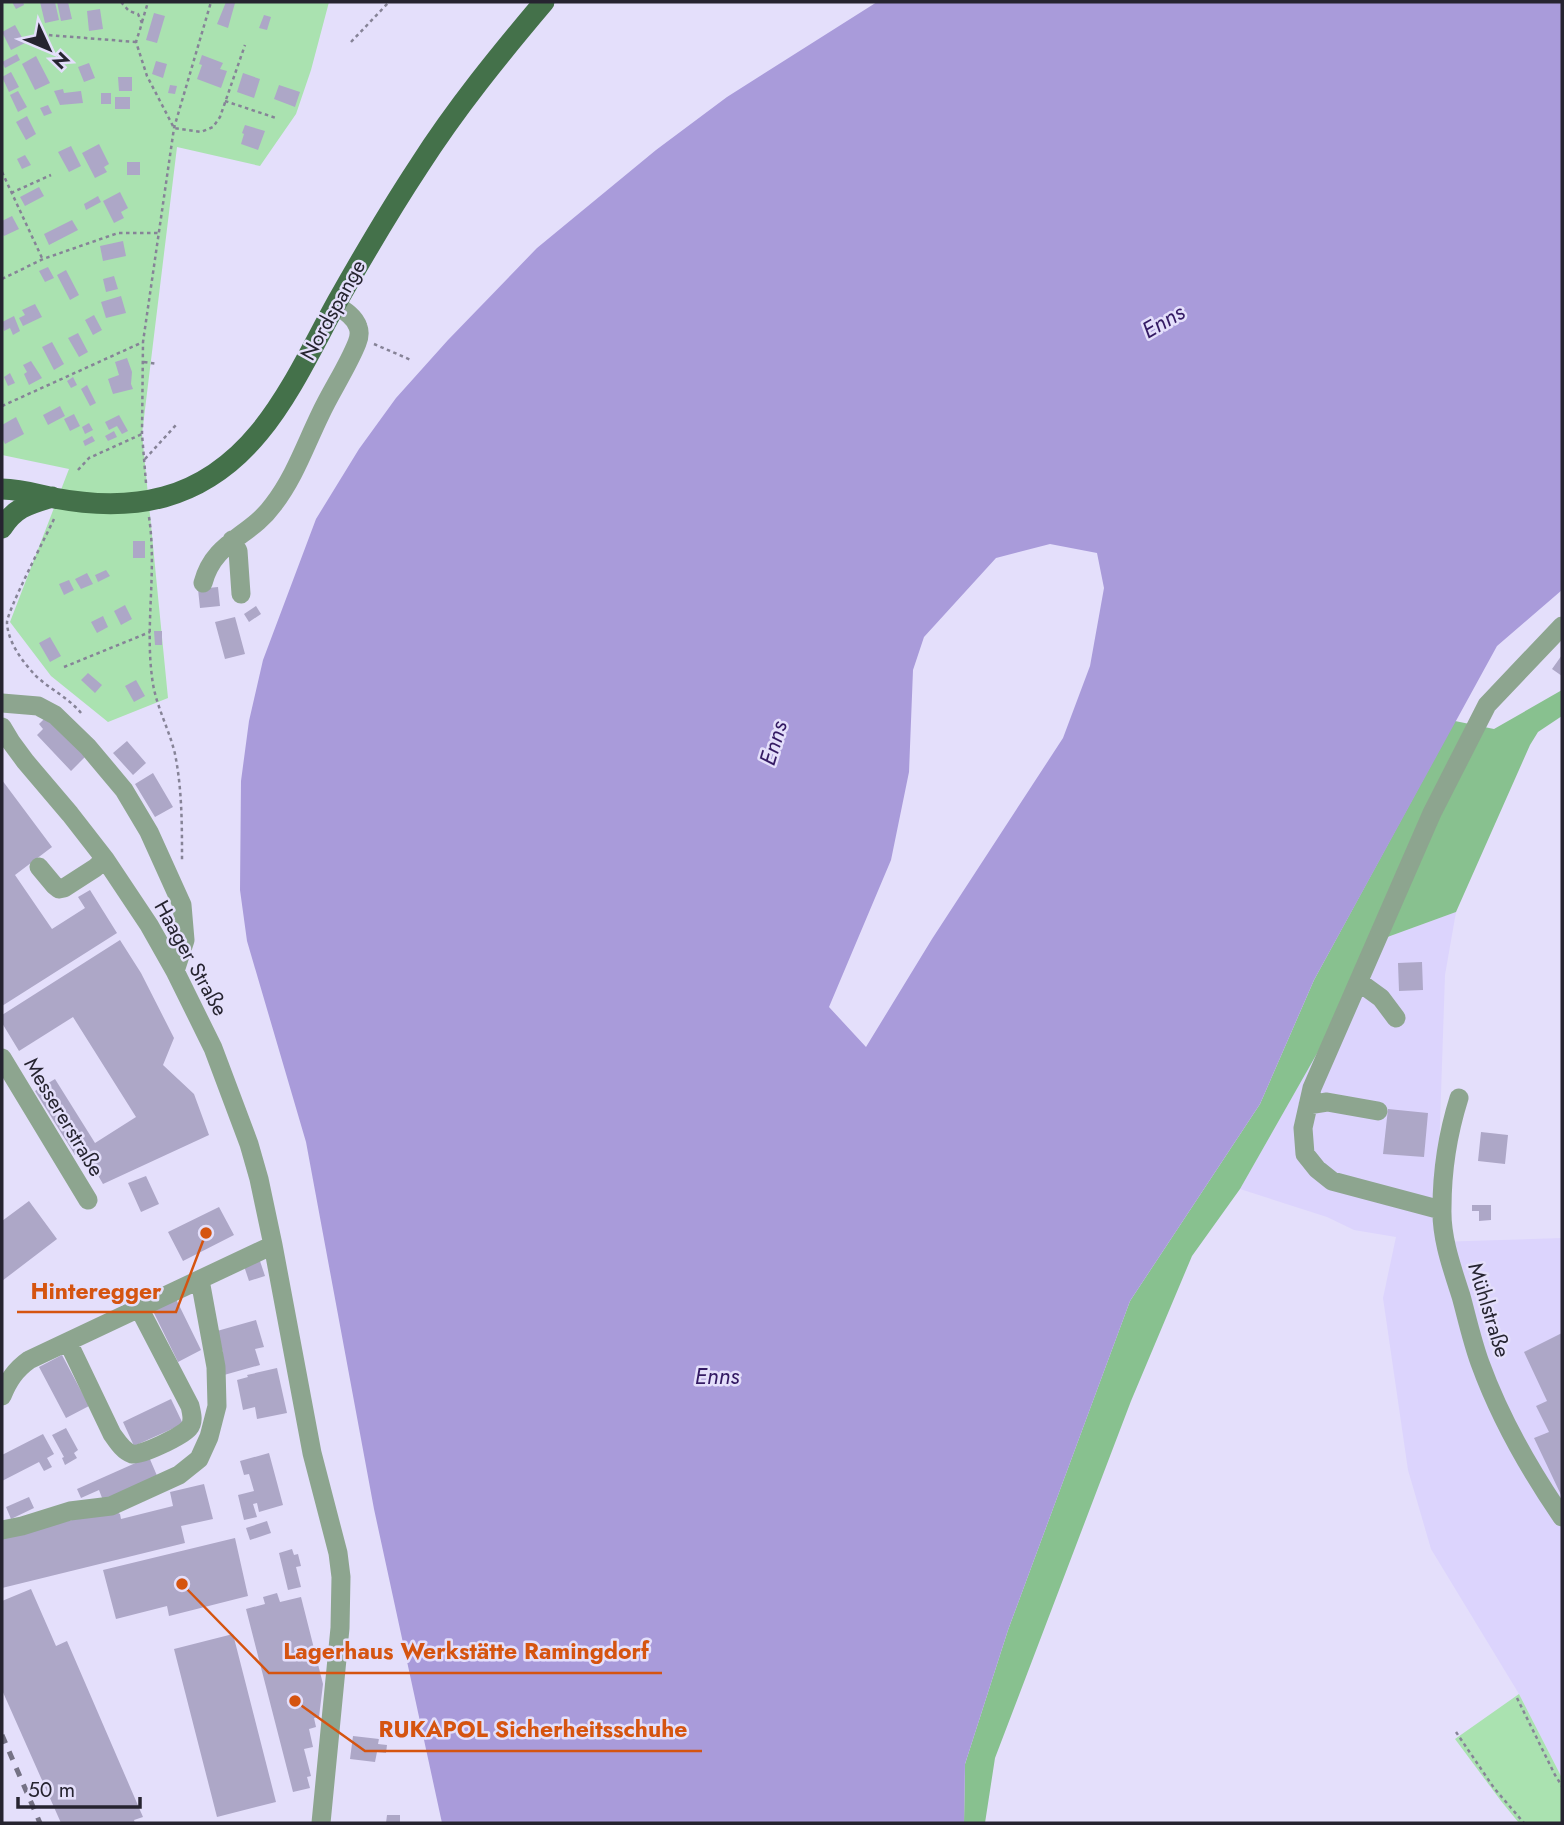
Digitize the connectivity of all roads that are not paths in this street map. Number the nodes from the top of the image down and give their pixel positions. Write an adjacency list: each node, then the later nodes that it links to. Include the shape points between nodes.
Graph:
1 (544, 2): 2 (main road, Nordspange, via 420,163)
2 (336, 305): 4 (main road, Nordspange, via 274,415 234,460 211,477 147,501 100,505); 7 (street, via 355,320 359,337 286,487 256,524)
3 (2, 489): 4 (main road, Nordspange)
4 (52, 497): 5 (main road, Nordspange, via 18,509)
5 (2, 528)
6 (2, 540): 8 (main road)
7 (232, 540): 9 (street, via 215,556); 10 (street, via 238,551)
8 (2, 548)
9 (203, 583)
10 (241, 594)
11 (1562, 625): 17 (street, via 1487,705 1432,813)
12 (2, 703): 16 (street, via 38,706 55,716 124,790 182,905 186,940)
13 (2, 727): 14 (street, Haager Straße)
14 (105, 859): 15 (street, via 59,889); 16 (street, Haager Straße)
15 (39, 867)
16 (175, 971): 25 (street, Haager Straße, via 214,1048 230,1092 259,1179)
17 (1359, 982): 18 (street, via 1381,998); 21 (street)
18 (1396, 1018)
19 (2, 1058): 23 (street, Messererstraße)
20 (1460, 1098): 24 (street, Mühlstraße, via 1447,1146)
21 (1308, 1105): 22 (street, via 1327,1102); 24 (street, via 1303,1128 1305,1154 1332,1181)
22 (1378, 1111)
23 (88, 1200)
24 (1441, 1210): 30 (street, Mühlstraße, via 1447,1251 1490,1387 1531,1469)
25 (273, 1245): 26 (street); 32 (street, Haager Straße, via 312,1453 341,1577)
26 (200, 1280): 27 (street); 31 (street, via 216,1367 217,1406 199,1460 180,1475 111,1506 70,1511)
27 (139, 1308): 28 (street); 28 (street, via 190,1406 190,1426 174,1438 139,1454 118,1444)
28 (68, 1342): 29 (street, via 18,1367)
29 (2, 1396)
30 (1562, 1517)
31 (2, 1530)
32 (321, 1823)

